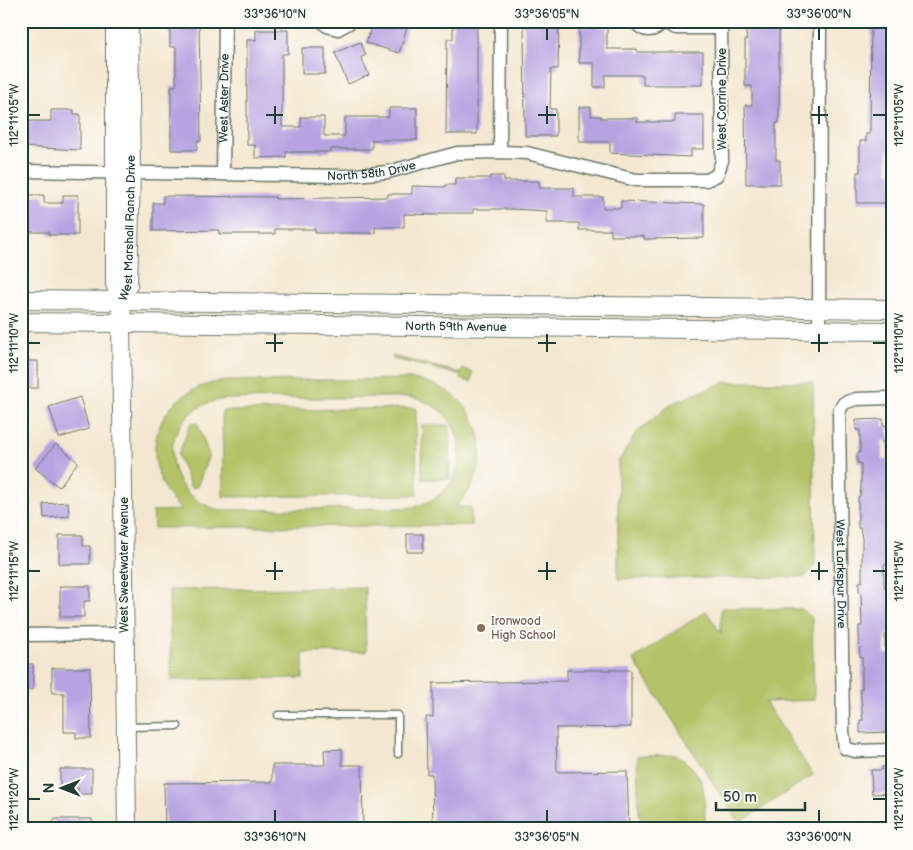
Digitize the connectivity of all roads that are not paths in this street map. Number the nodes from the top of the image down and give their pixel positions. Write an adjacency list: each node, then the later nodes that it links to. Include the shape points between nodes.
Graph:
1 (116, 21): 13 (main road, West Marshall Ranch Drive)
2 (129, 21): 13 (main road, West Marshall Ranch Drive)
3 (225, 21): 14 (street, West Aster Drive)
4 (322, 21): 5 (street, via 338,29)
5 (352, 21)
6 (501, 21): 11 (street)
7 (635, 21): 9 (street, via 646,30 656,29)
8 (820, 21): 19 (street)
9 (663, 22): 10 (street, via 676,28)
10 (721, 24): 15 (street, West Corrine Drive, via 722,161)
11 (500, 152): 14 (street, North 58th Drive, via 457,154 388,172 344,176); 15 (street, North 58th Drive, via 527,154 636,180 706,180)
12 (21, 171): 13 (street, North 58th Drive)
13 (123, 173): 14 (street, North 58th Drive); 17 (main road, West Marshall Ranch Drive, via 128,285)
14 (223, 174)
15 (717, 175)
16 (21, 300): 17 (main road, North 59th Avenue)
17 (122, 301): 18 (main road, North 59th Avenue); 22 (main road, West Sweetwater Avenue)
18 (530, 306): 19 (main road, North 59th Avenue); 23 (main road, via 508,314)
19 (819, 309): 20 (main road, North 59th Avenue); 24 (street)
20 (892, 309)
21 (21, 322): 22 (main road, North 59th Avenue)
22 (121, 322): 23 (main road, North 59th Avenue); 27 (main road, West Sweetwater Avenue)
23 (494, 327): 24 (main road, North 59th Avenue)
24 (819, 330): 25 (main road, North 59th Avenue)
25 (892, 331)
26 (892, 398): 32 (street, West Larkspur Drive, via 856,399 844,402 840,411 845,748 855,751)
27 (124, 634): 28 (street); 31 (main road, West Sweetwater Avenue)
28 (21, 635)
29 (278, 715): 33 (lane, via 398,715)
30 (178, 726): 31 (lane)
31 (125, 727): 34 (main road, West Sweetwater Avenue)
32 (892, 750)
33 (398, 754)
34 (126, 829)

